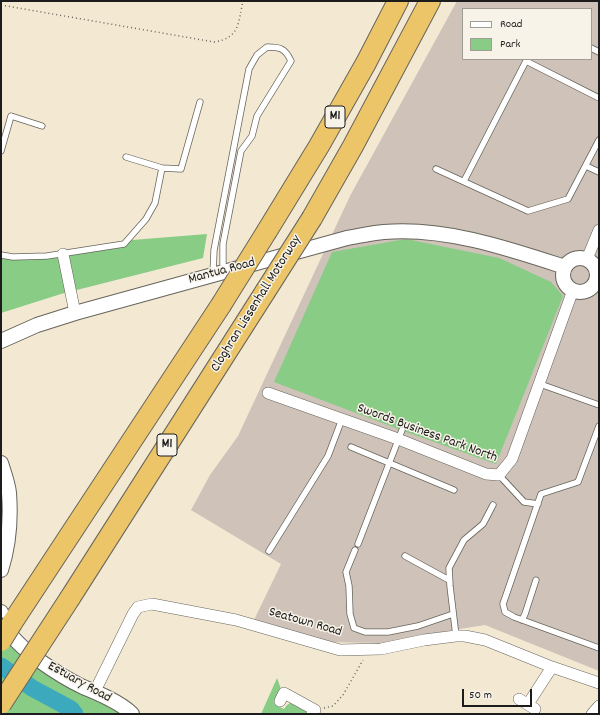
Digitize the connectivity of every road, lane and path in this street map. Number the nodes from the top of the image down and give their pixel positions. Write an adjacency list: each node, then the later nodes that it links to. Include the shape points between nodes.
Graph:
1 (243, 1): 4 (path, via 237,29 225,40 214,42)
2 (398, 1): 50 (highway, M1, bridge, via 319,146 221,305)
3 (430, 1): 57 (highway, Cloghran Lissenhall Motorway / M1, bridge, via 312,218)
4 (1, 5)
5 (599, 98): 15 (lane, via 526,61)
6 (200, 102): 12 (lane, via 181,169)
7 (42, 126): 9 (lane, via 11,116)
8 (599, 140): 11 (lane)
9 (1, 151)
10 (126, 157): 12 (lane)
11 (586, 166): 14 (lane); 15 (lane, via 568,199 528,211)
12 (162, 168): 17 (lane, via 155,203 146,219 124,244)
13 (436, 169): 15 (lane)
14 (599, 172)
15 (464, 181)
16 (599, 230): 19 (street)
17 (63, 254): 18 (lane, via 20,257); 24 (street)
18 (1, 255)
19 (587, 259): 20 (street, via 573,259); 22 (street, via 596,270)
20 (565, 267): 21 (street, Mantua Road, via 471,239 384,232 347,238); 23 (street, via 564,279)
21 (218, 273): 21 (lane, via 214,250 249,69 257,55 267,47 282,49 291,61 257,116 252,136 242,151); 24 (street, Mantua Road)
22 (598, 280): 23 (street, via 583,292)
23 (573, 290): 26 (street, Swords Business Park North)
24 (75, 313): 25 (street, Mantua Road, via 37,325)
25 (1, 341)
26 (540, 384): 28 (lane); 35 (street, Swords Business Park North, via 512,459)
27 (268, 393): 29 (street, Swords Business Park North)
28 (599, 405)
29 (342, 419): 31 (street, Swords Business Park North); 41 (lane, via 328,456)
30 (599, 426): 38 (lane, via 578,482 541,494)
31 (400, 434): 34 (lane); 35 (street, Swords Business Park North, via 486,474)
32 (351, 448): 34 (lane)
33 (1, 463): 43 (street, via 9,492 8,544)
34 (389, 463): 36 (lane); 39 (lane)
35 (499, 475): 38 (lane, via 524,502)
36 (454, 490)
37 (493, 504): 44 (lane, via 483,524 464,540 449,568)
38 (538, 504): 48 (lane, via 503,604 505,612)
39 (358, 544)
40 (355, 550): 47 (lane, via 346,572 354,628 365,632 388,632 418,626)
41 (269, 551)
42 (405, 556): 44 (lane)
43 (1, 570)
44 (449, 580): 47 (lane)
45 (536, 580): 48 (lane)
46 (1, 612): 55 (street, Estuary Road, via 7,630 34,656 69,680)
47 (453, 614): 49 (lane)
48 (522, 620): 51 (lane)
49 (456, 636): 52 (street, Seatown Road); 53 (street, Seatown Road, via 485,640)
50 (1, 641)
51 (599, 648)
52 (365, 650): 55 (street, Seatown Road, via 340,650 236,620 152,604 138,607 133,614); 59 (path, via 365,656 343,695 333,706)
53 (552, 667): 54 (street, Seatown Road); 58 (street)
54 (599, 683)
55 (95, 691): 60 (street, Estuary Road)
56 (280, 701): 59 (street, via 284,693)
57 (1, 704)
58 (527, 704)
59 (314, 712)
60 (132, 714)

